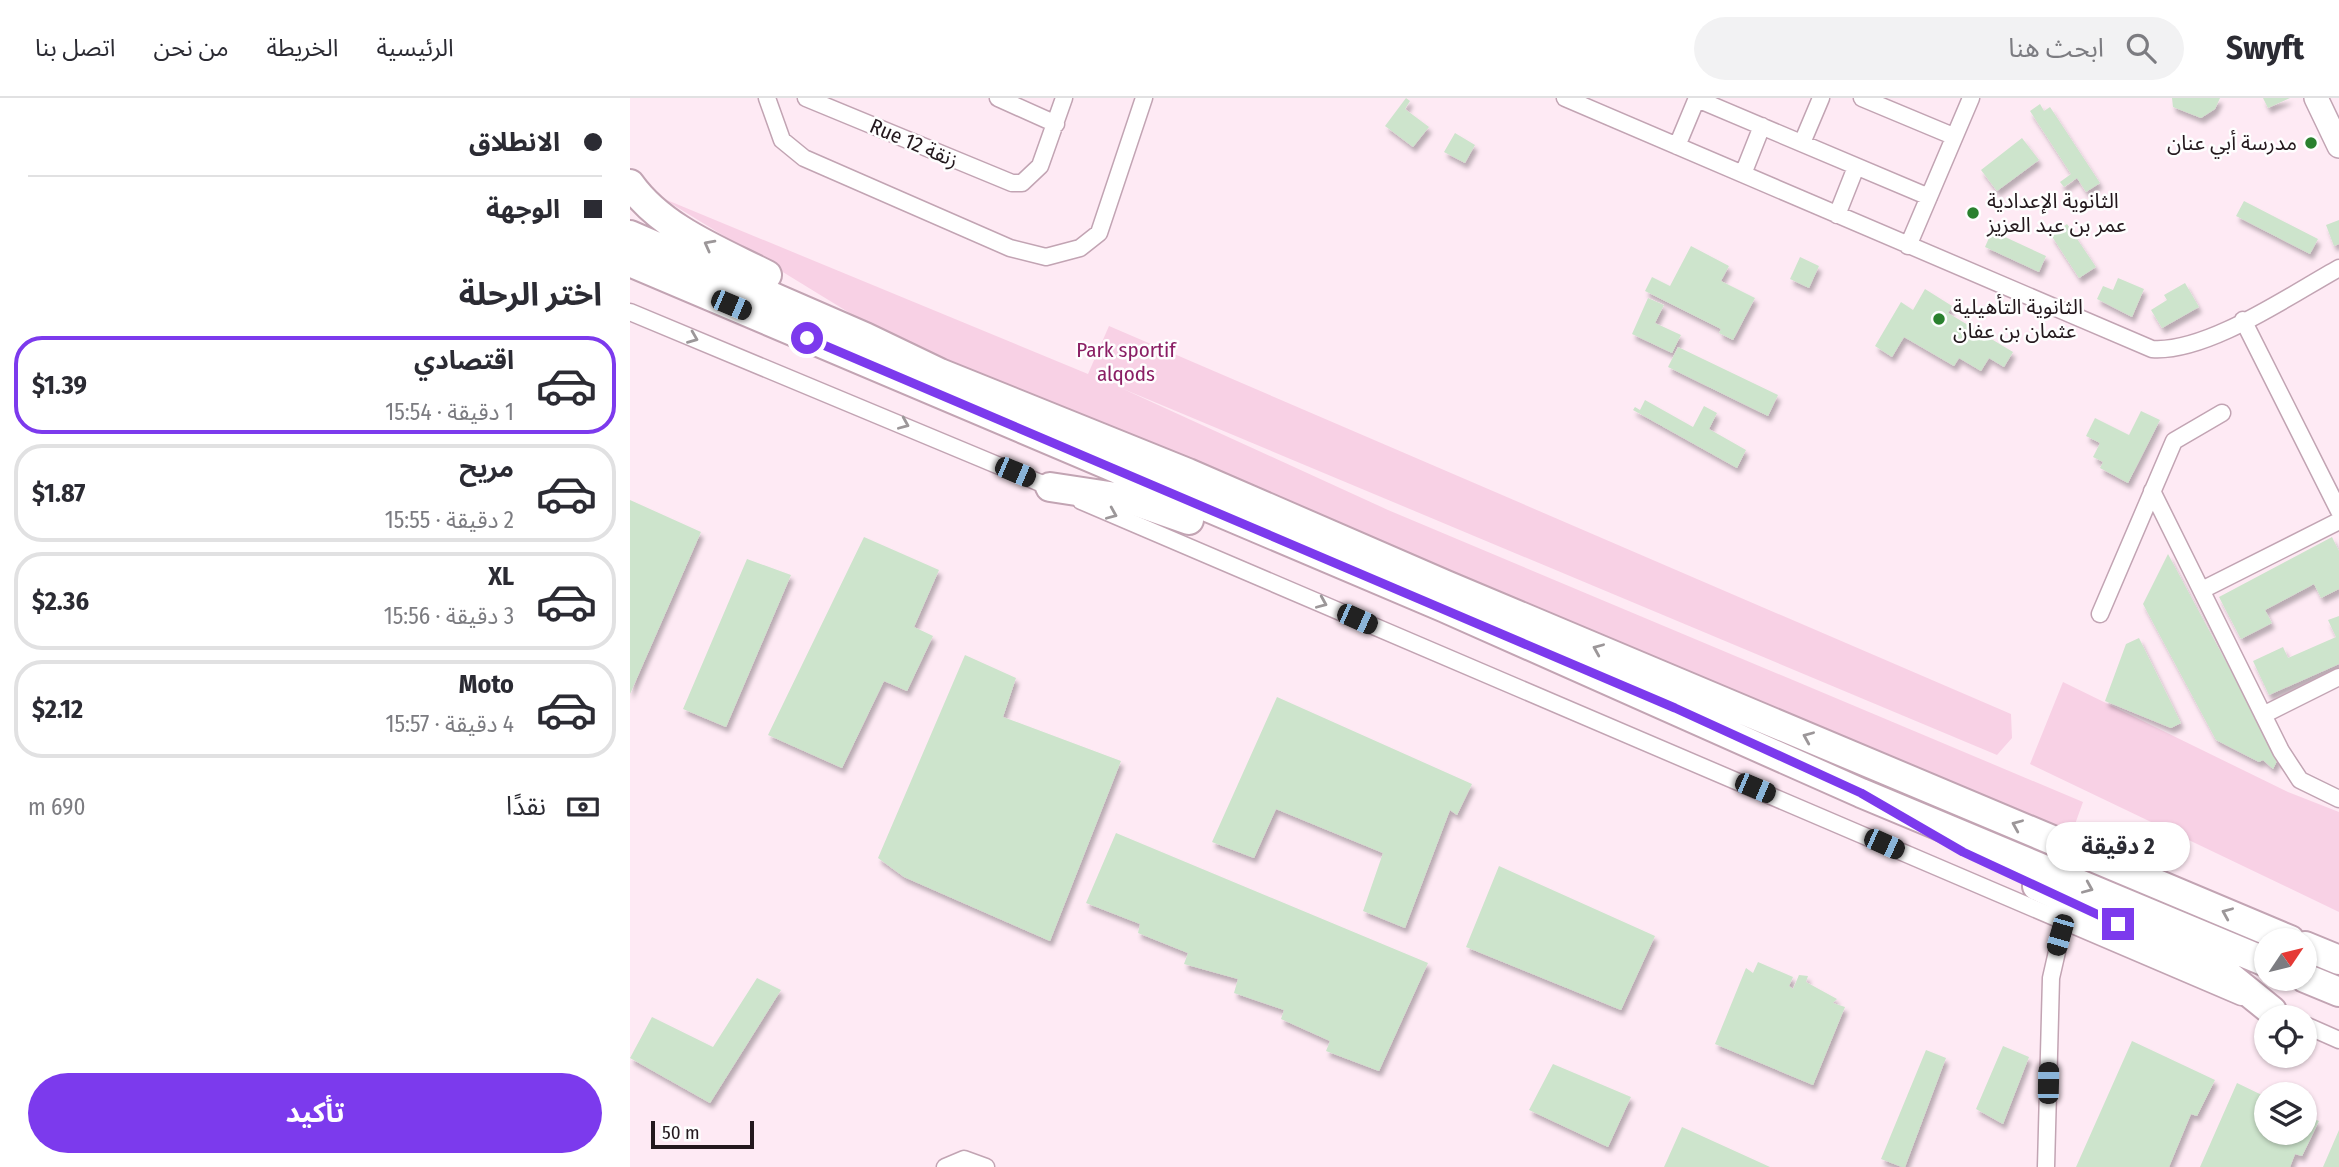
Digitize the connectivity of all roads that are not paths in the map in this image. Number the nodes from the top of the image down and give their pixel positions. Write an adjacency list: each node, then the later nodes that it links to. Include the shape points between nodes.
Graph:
1 (767, 98): 5 (street, via 782,140 793,152 1010,248 1045,257 1080,248 1099,233)
2 (806, 98): 12 (street, Rue 12 زنقة, via 1002,179 1022,183 1040,166)
3 (998, 98): 12 (street)
4 (1064, 98): 12 (street)
5 (1144, 98)
6 (1564, 98): 16 (street)
7 (1697, 98): 13 (street); 16 (street)
8 (1821, 98): 15 (street)
9 (1862, 98): 14 (street)
10 (1970, 98): 14 (street)
11 (2316, 98): 17 (street)
12 (1056, 124)
13 (1762, 126): 15 (street); 19 (street)
14 (1954, 136): 21 (street)
15 (1802, 143): 18 (street)
16 (1677, 146): 19 (street)
17 (2339, 146)
18 (1856, 167): 21 (street); 22 (street)
19 (1743, 174): 22 (street)
20 (630, 184): 29 (highway, one-way to 20, via 683,231)
21 (1929, 197): 24 (street)
22 (1837, 215): 24 (street)
23 (630, 235): 29 (highway)
24 (1908, 246): 28 (street, via 2152,349 2200,343)
25 (630, 262): 35 (highway)
26 (2339, 268): 28 (street)
27 (630, 312): 31 (street, one-way to 31)
28 (2243, 320): 33 (street)
29 (940, 373): 43 (highway, one-way to 29, via 1188,473)
30 (2222, 412): 32 (street, via 2174,441)
31 (1050, 487): 35 (highway, via 1146,503 1332,579 1350,581); 42 (street, one-way to 42)
32 (2152, 491): 36 (street); 37 (street)
33 (2339, 511)
34 (2339, 522): 36 (street)
35 (1364, 574): 40 (highway)
36 (2202, 590): 39 (street)
37 (2100, 614)
38 (2339, 677): 39 (street)
39 (2263, 715): 41 (street, via 2300,780)
40 (1861, 793): 45 (highway, one-way to 45); 50 (highway, via 1963,852 2230,977)
41 (2339, 799)
42 (2064, 921): 49 (street); 55 (street, via 2051,978)
43 (2261, 928)
44 (2317, 951): 46 (highway)
45 (2254, 957)
46 (2339, 960)
47 (2317, 983): 48 (highway)
48 (2339, 992)
49 (2258, 1005)
50 (2267, 1005)
51 (2317, 1031): 52 (street)
52 (2339, 1041)
53 (945, 1167): 54 (street, via 964,1159)
54 (986, 1167)
55 (2046, 1167)

